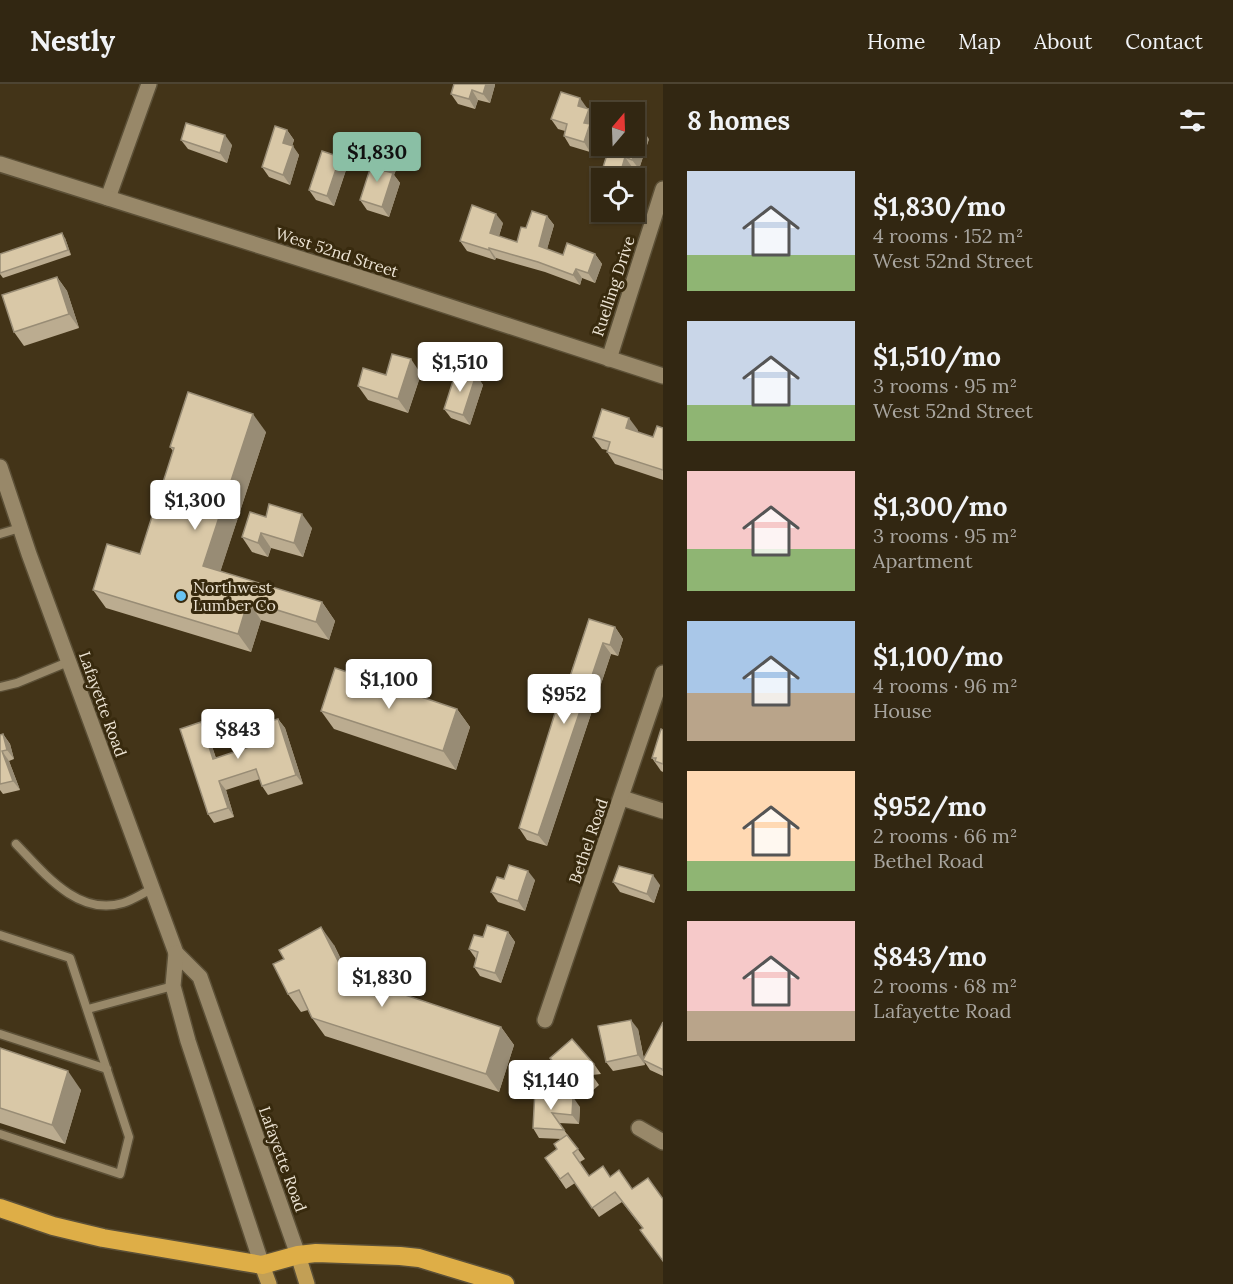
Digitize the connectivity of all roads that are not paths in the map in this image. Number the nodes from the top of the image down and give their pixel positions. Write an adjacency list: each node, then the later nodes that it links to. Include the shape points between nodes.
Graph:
1 (149, 84): 4 (street)
2 (0, 164): 4 (street, West 52nd Street)
3 (663, 189): 5 (street, Ruelling Drive)
4 (108, 198): 5 (street, West 52nd Street)
5 (609, 359): 6 (street, West 52nd Street)
6 (663, 376)
7 (0, 467): 8 (street, Lafayette Road)
8 (20, 528): 9 (lane); 10 (street, Lafayette Road)
9 (0, 534)
10 (68, 662): 12 (lane); 16 (street, Lafayette Road)
11 (663, 673): 13 (street, Bethel Road)
12 (0, 687)
13 (622, 798): 14 (street); 21 (street, Bethel Road)
14 (663, 811)
15 (16, 844): 16 (lane, via 43,873 82,901 105,906 123,903)
16 (153, 889): 18 (street, Lafayette Road)
17 (0, 936): 20 (lane, via 70,958)
18 (176, 953): 19 (street, Lafayette Road); 28 (street, Lafayette Road, via 200,977)
19 (173, 986): 20 (lane); 29 (street, Lafayette Road)
20 (87, 1009): 23 (lane)
21 (546, 1020)
22 (0, 1034): 23 (lane)
23 (107, 1069): 25 (lane, via 129,1137 120,1174)
24 (639, 1128): 26 (street)
25 (0, 1134)
26 (663, 1142)
27 (0, 1208): 29 (highway, via 103,1238)
28 (298, 1255): 29 (highway); 31 (main road, Lafayette Road); 32 (highway, via 353,1253 419,1258)
29 (262, 1265): 30 (main road, Lafayette Road)
30 (268, 1284)
31 (307, 1284)
32 (505, 1284)

